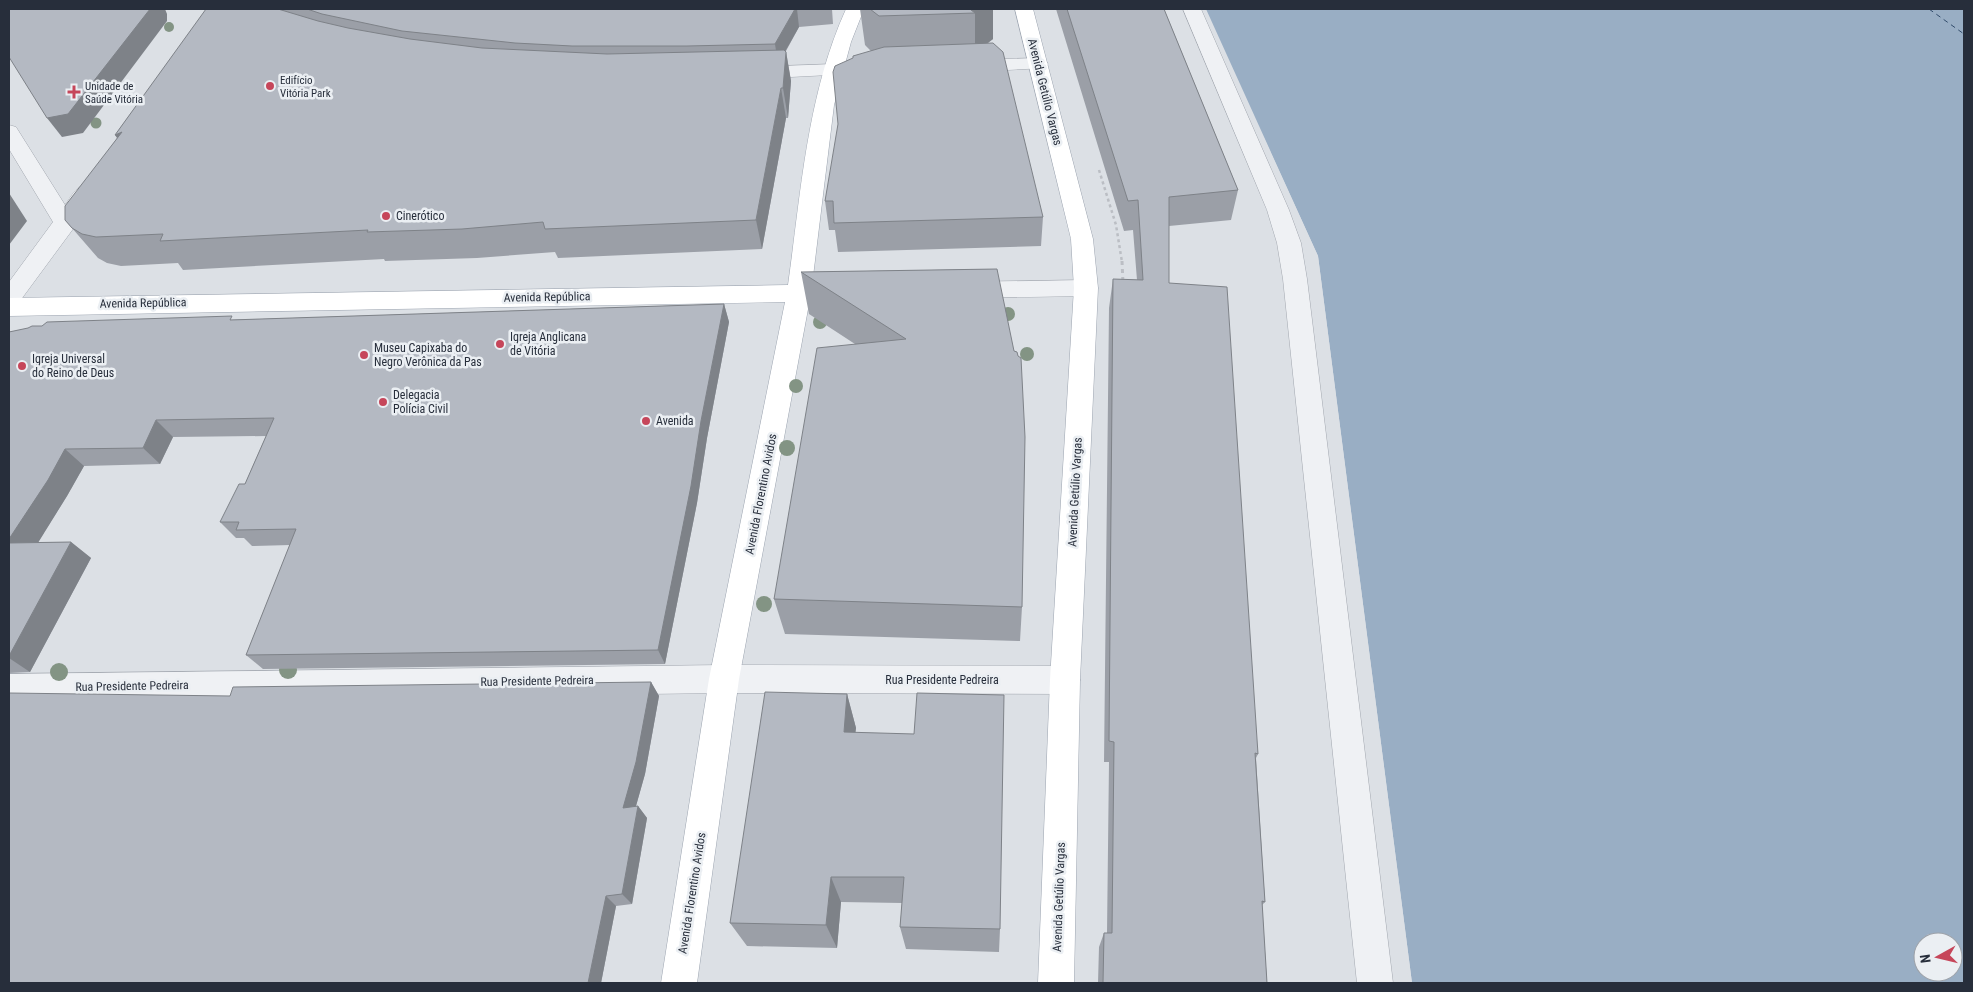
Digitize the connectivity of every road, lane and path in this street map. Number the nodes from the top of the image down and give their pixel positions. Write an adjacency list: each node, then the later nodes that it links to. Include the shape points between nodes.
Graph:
1 (855, 9): 7 (main road, Avenida Florentino Avidos)
2 (1024, 9): 4 (main road, Avenida Getúlio Vargas)
3 (1192, 9): 22 (street, via 1289,243)
4 (1038, 64): 5 (street); 12 (main road, Avenida Getúlio Vargas, via 1082,239)
5 (950, 66)
6 (881, 68): 7 (street)
7 (832, 70): 8 (street); 14 (main road, Avenida Florentino Avidos, via 824,104)
8 (736, 74)
9 (9, 132): 11 (street)
10 (98, 176): 11 (street)
11 (65, 224): 15 (street)
12 (1086, 288): 13 (street); 18 (main road, Avenida Getúlio Vargas)
13 (942, 290)
14 (809, 292): 16 (main road, Avenida República); 17 (main road, Avenida Florentino Avidos)
15 (9, 299)
16 (9, 307)
17 (724, 679): 18 (street, Rua Presidente Pedreira); 19 (street, Rua Presidente Pedreira); 20 (main road, Avenida Florentino Avidos)
18 (1065, 680): 21 (main road, Avenida Getúlio Vargas)
19 (9, 688)
20 (679, 983)
21 (1056, 983)
22 (1375, 983)

